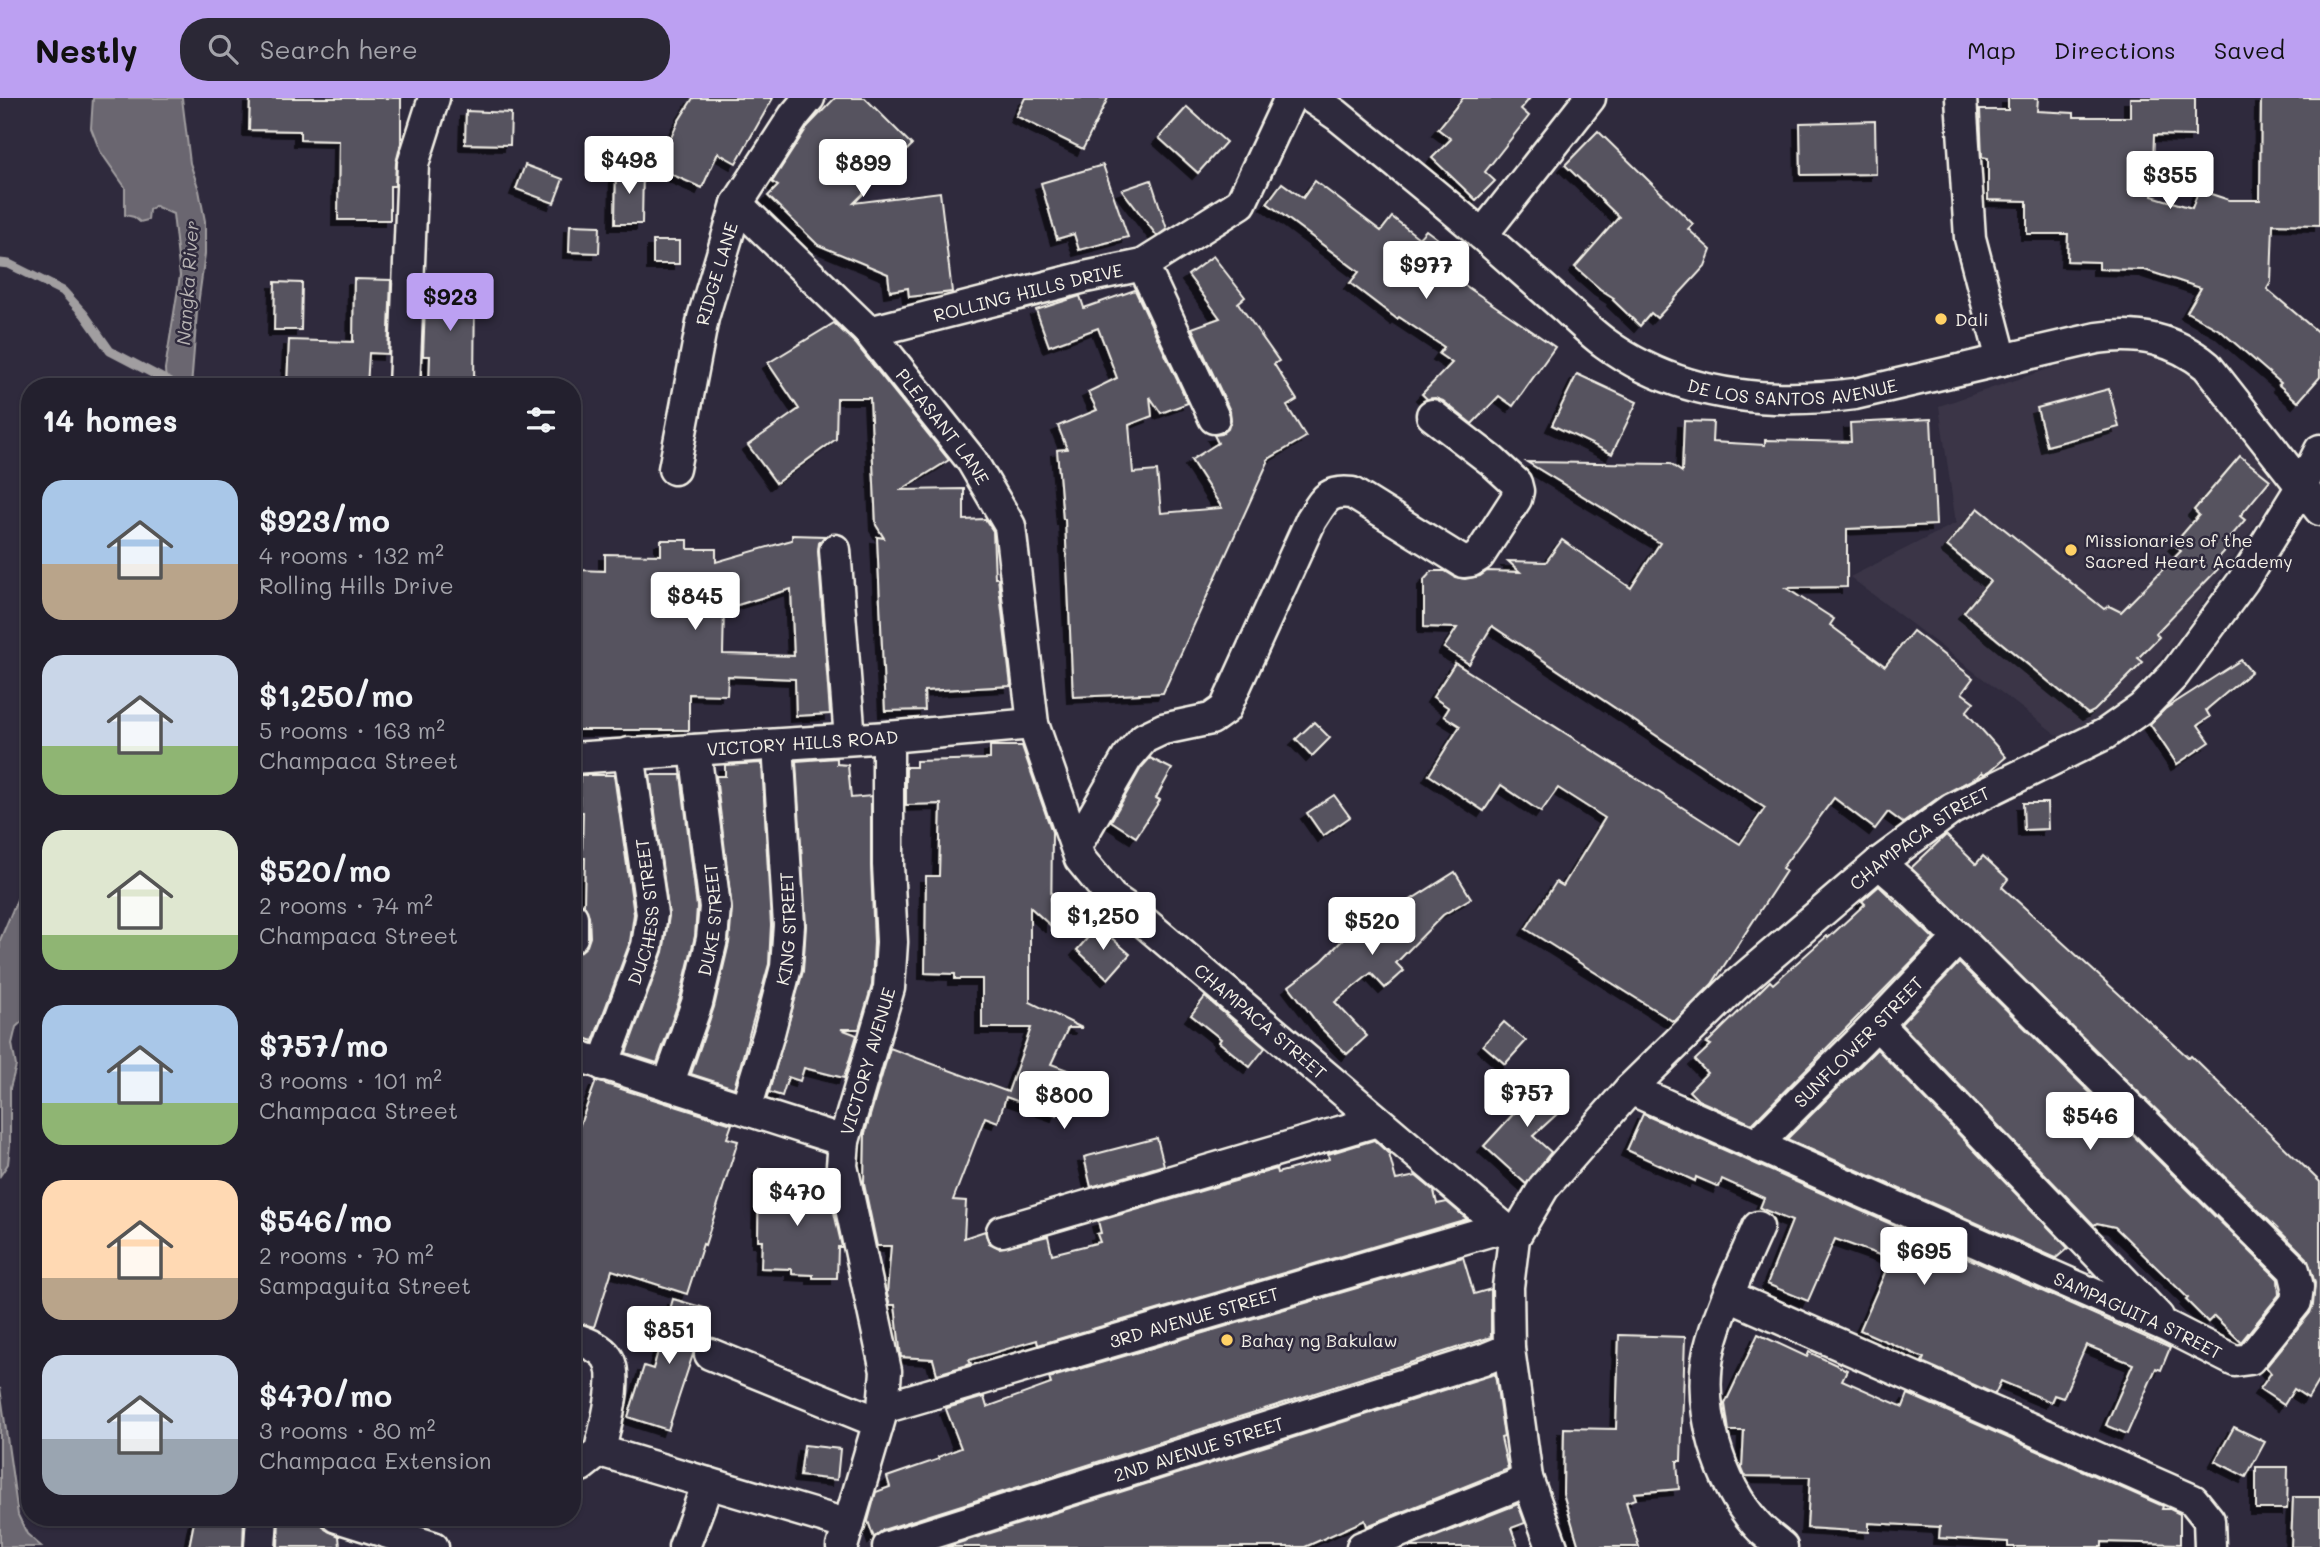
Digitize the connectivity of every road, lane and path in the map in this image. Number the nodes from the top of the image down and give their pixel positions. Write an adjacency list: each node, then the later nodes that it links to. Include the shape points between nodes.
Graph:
1 (434, 98): 12 (street, via 413,164)
2 (809, 98): 7 (street, RIDGE LANE)
3 (1290, 98): 9 (street, ROLLING HILLS DRIVE, via 1241,203)
4 (1312, 98): 8 (street, DE LOS SANTOS AVENUE)
5 (1590, 98): 8 (street)
6 (1962, 98): 11 (street, via 1970,238)
7 (737, 204): 10 (street); 16 (street, RIDGE LANE, via 703,318)
8 (1482, 235): 11 (street, DE LOS SANTOS AVENUE, via 1612,348 1658,374 1724,394 1786,400 1842,396)
9 (1143, 265): 10 (street, ROLLING HILLS DRIVE); 14 (street)
10 (869, 331): 19 (street, PLEASANT LANE, via 972,461)
11 (2002, 360): 17 (street, DE LOS SANTOS AVENUE, via 2119,335 2169,343 2207,366)
12 (404, 378)
13 (1432, 415): 28 (street, via 1516,483 1516,499 1479,556 1462,562 1352,493 1336,492 1326,498 1311,520 1226,709 1211,719 1144,738 1127,758)
14 (1214, 418)
15 (2320, 450): 17 (street, CHAMPACA STREET)
16 (674, 469)
17 (2302, 486): 18 (street, DE LOS SANTOS AVENUE); 29 (street, CHAMPACA STREET, via 2244,581 2174,675 2142,708 2105,734 1952,809)
18 (2320, 510)
19 (1010, 526): 21 (street, CHAMPACA STREET)
20 (835, 550): 23 (street)
21 (1033, 724): 22 (street, VICTORY HILLS ROAD); 28 (street, CHAMPACA STREET)
22 (888, 737): 23 (street, VICTORY HILLS ROAD); 37 (street, VICTORY AVENUE, via 889,988)
23 (849, 739): 24 (street, VICTORY HILLS ROAD)
24 (778, 745): 25 (street, VICTORY HILLS ROAD); 35 (street, KING STREET, via 789,925 786,967)
25 (695, 750): 26 (street, VICTORY HILLS ROAD); 33 (street, DUKE STREET, via 715,906 697,1003)
26 (629, 753): 27 (street, VICTORY HILLS ROAD); 32 (street, DUCHESS STREET, via 652,914 647,946)
27 (581, 757)
28 (1076, 846): 36 (street, CHAMPACA STREET, via 1080,859 1112,898)
29 (1879, 863): 30 (street, SAMPAGUITA STREET); 34 (street, CHAMPACA STREET, via 1735,986)
30 (1959, 938): 31 (street, SUNFLOWER STREET); 43 (street, SAMPAGUITA STREET, via 2294,1270 2297,1302 2250,1359 2235,1361)
31 (1877, 1024): 38 (street, SUNFLOWER STREET); 43 (street)
32 (581, 1060): 33 (street, VICTORY AVENUE)
33 (668, 1085): 35 (street, VICTORY AVENUE)
34 (1630, 1090): 38 (street, SAMPAGUITA STREET); 41 (street, CHAMPACA STREET)
35 (746, 1109): 37 (street, VICTORY AVENUE)
36 (1377, 1121): 40 (street); 41 (street, CHAMPACA STREET)
37 (844, 1141): 47 (street, via 842,1166 886,1371)
38 (1757, 1144): 43 (street, SAMPAGUITA STREET)
39 (1758, 1227): 42 (street)
40 (1002, 1231)
41 (1508, 1232): 45 (street, CHAMPACA STREET); 47 (street, 3RD AVENUE STREET)
42 (1729, 1296): 61 (street, via 1709,1352 1706,1404 1716,1451 1733,1489 1757,1525); 62 (street, via 2193,1500 2209,1520)
43 (2168, 1327)
44 (581, 1342): 48 (street, via 607,1357 613,1383)
45 (1510, 1349): 50 (street, CHAMPACA STREET); 58 (street, 2ND AVENUE STREET)
46 (710, 1354): 47 (street)
47 (881, 1415): 54 (street)
48 (600, 1451): 49 (street); 51 (street)
49 (581, 1466)
50 (1527, 1478): 59 (street); 60 (street, CHAMPACA STREET)
51 (708, 1483): 54 (street); 57 (street)
52 (261, 1526): 55 (street)
53 (345, 1528): 56 (street)
54 (846, 1536)
55 (260, 1547)
56 (433, 1547)
57 (684, 1547)
58 (888, 1547)
59 (1362, 1547)
60 (1552, 1547)
61 (1782, 1547)
62 (2210, 1547)

